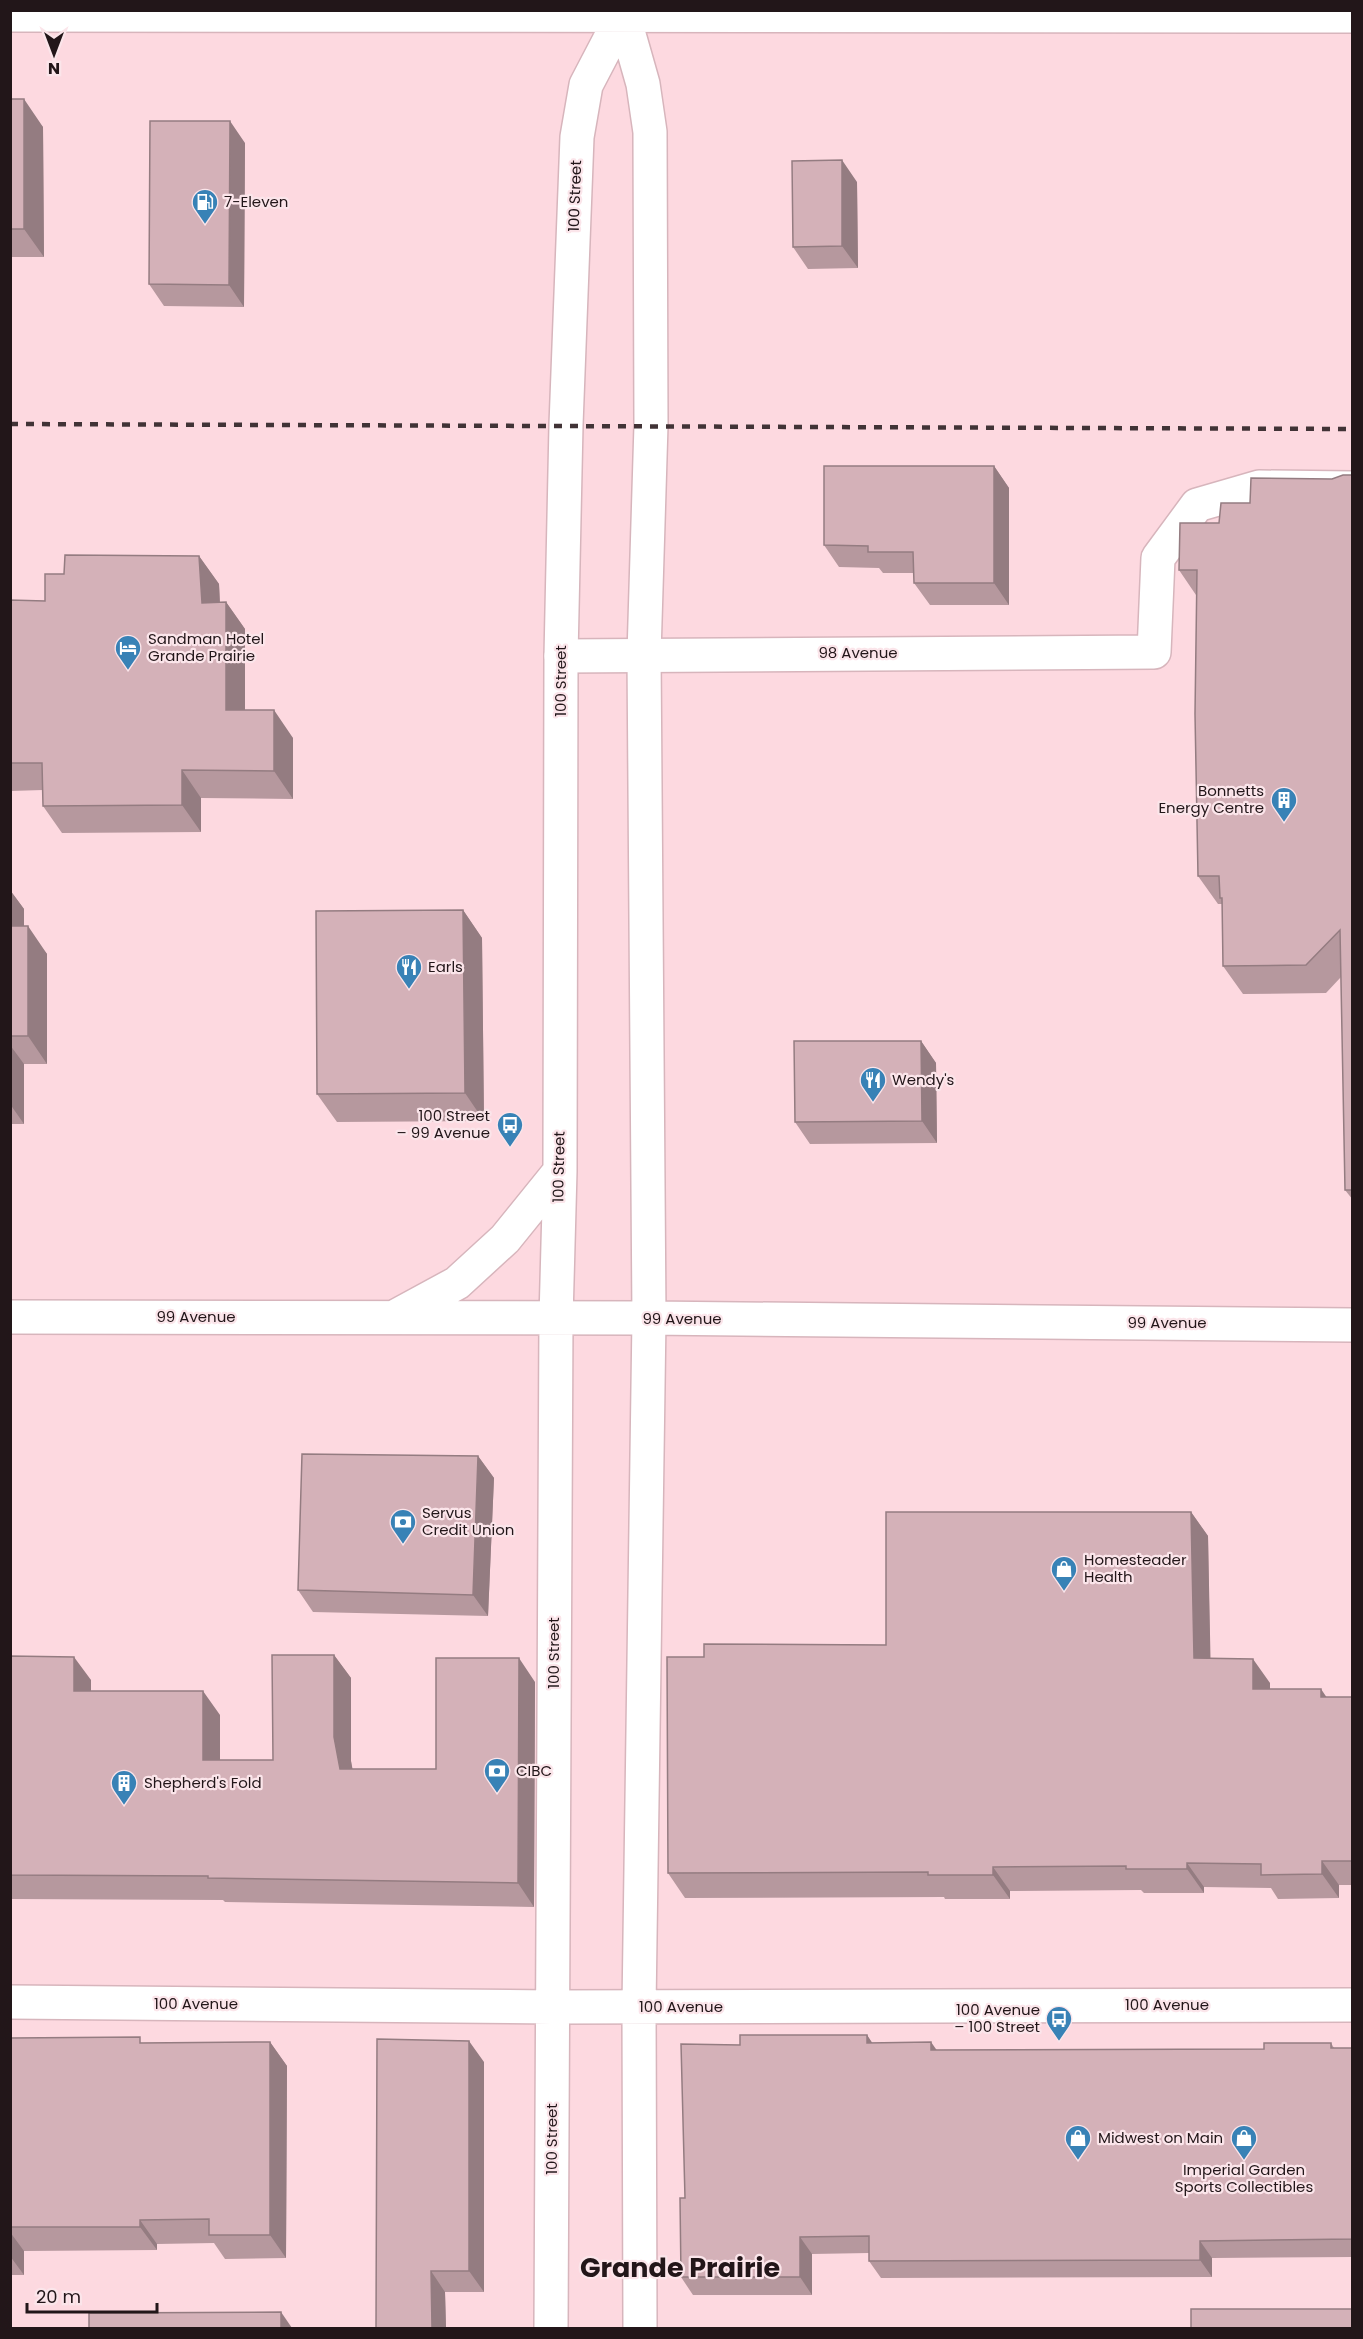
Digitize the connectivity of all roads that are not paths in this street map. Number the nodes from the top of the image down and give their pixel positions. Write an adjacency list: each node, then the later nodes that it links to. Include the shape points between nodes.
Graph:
1 (622, 13): 2 (main road); 3 (main road); 5 (main road, via 643,84 650,132 651,425); 6 (main road, 100 Street, via 586,85 577,137)
2 (10, 15)
3 (1353, 16)
4 (1353, 488): 5 (main road, 98 Avenue, via 1259,487 1197,505 1158,558 1154,652)
5 (644, 654): 6 (main road, 98 Avenue); 11 (main road)
6 (561, 656): 7 (main road, 100 Street)
7 (560, 1171): 9 (main road, via 505,1239 457,1283); 10 (main road, 100 Street)
8 (10, 1317): 9 (main road, 99 Avenue)
9 (395, 1317): 10 (main road, 99 Avenue)
10 (556, 1318): 11 (main road, 99 Avenue); 15 (main road, 100 Street)
11 (649, 1318): 12 (main road, 99 Avenue); 16 (main road)
12 (1353, 1325)
13 (10, 2002): 15 (main road, 100 Avenue)
14 (1353, 2004): 16 (main road, 100 Avenue)
15 (552, 2007): 16 (main road, 100 Avenue); 17 (main road, 100 Street)
16 (639, 2007): 18 (main road)
17 (552, 2328)
18 (640, 2328)

